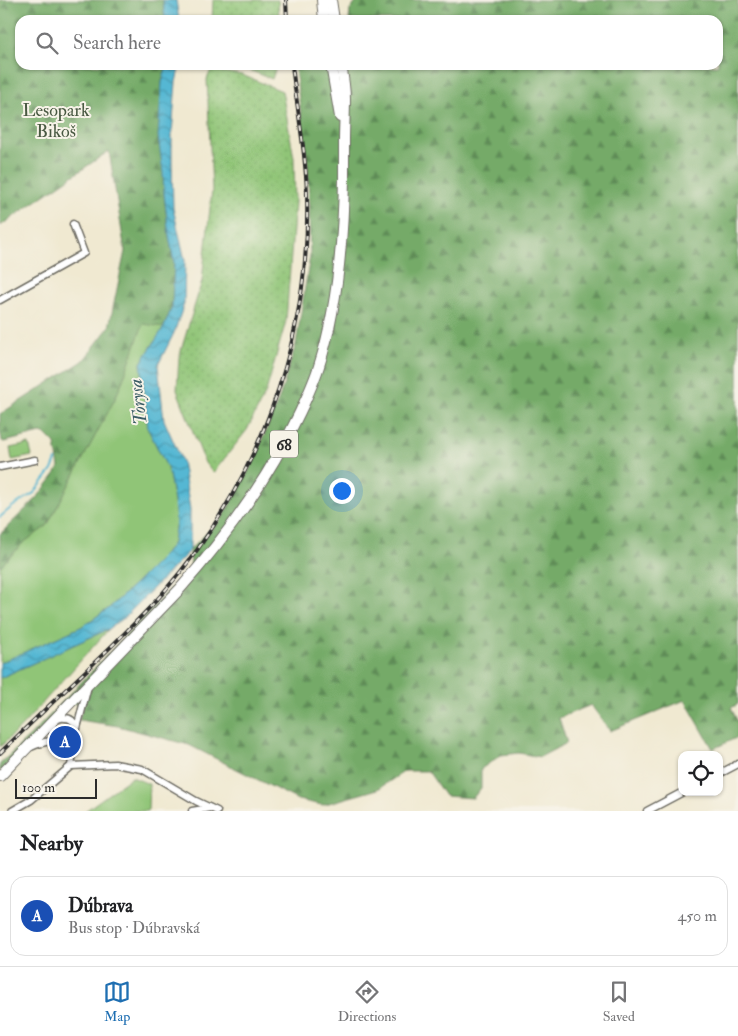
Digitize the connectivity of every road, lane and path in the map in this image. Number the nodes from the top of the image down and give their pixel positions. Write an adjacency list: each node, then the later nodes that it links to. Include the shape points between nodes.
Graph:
1 (322, 0): 3 (main road)
2 (331, 0): 4 (main road)
3 (324, 15)
4 (333, 15)
5 (332, 70): 7 (main road, 68)
6 (342, 70): 7 (main road, 68)
7 (344, 142): 12 (main road, 68, via 343,220 331,315 319,366 300,412 264,477 212,552)
8 (73, 224): 9 (street, via 84,253)
9 (0, 300)
10 (34, 460): 11 (street)
11 (0, 467)
12 (88, 684): 13 (main road, 68); 14 (street)
13 (54, 721): 14 (street, via 69,718 76,726); 15 (street, via 51,727 53,734); 17 (main road, 68)
14 (76, 732): 15 (street); 16 (street)
15 (63, 740): 16 (street, via 69,741); 17 (street, via 48,741)
16 (73, 747): 19 (street)
17 (25, 750): 21 (main road, 68)
18 (738, 764): 20 (street)
19 (71, 766): 23 (street, via 115,764 142,769); 24 (street, via 31,800)
20 (723, 772)
21 (0, 776)
22 (678, 795): 26 (street)
23 (214, 809): 25 (street)
24 (12, 811)
25 (192, 811)
26 (647, 811)

